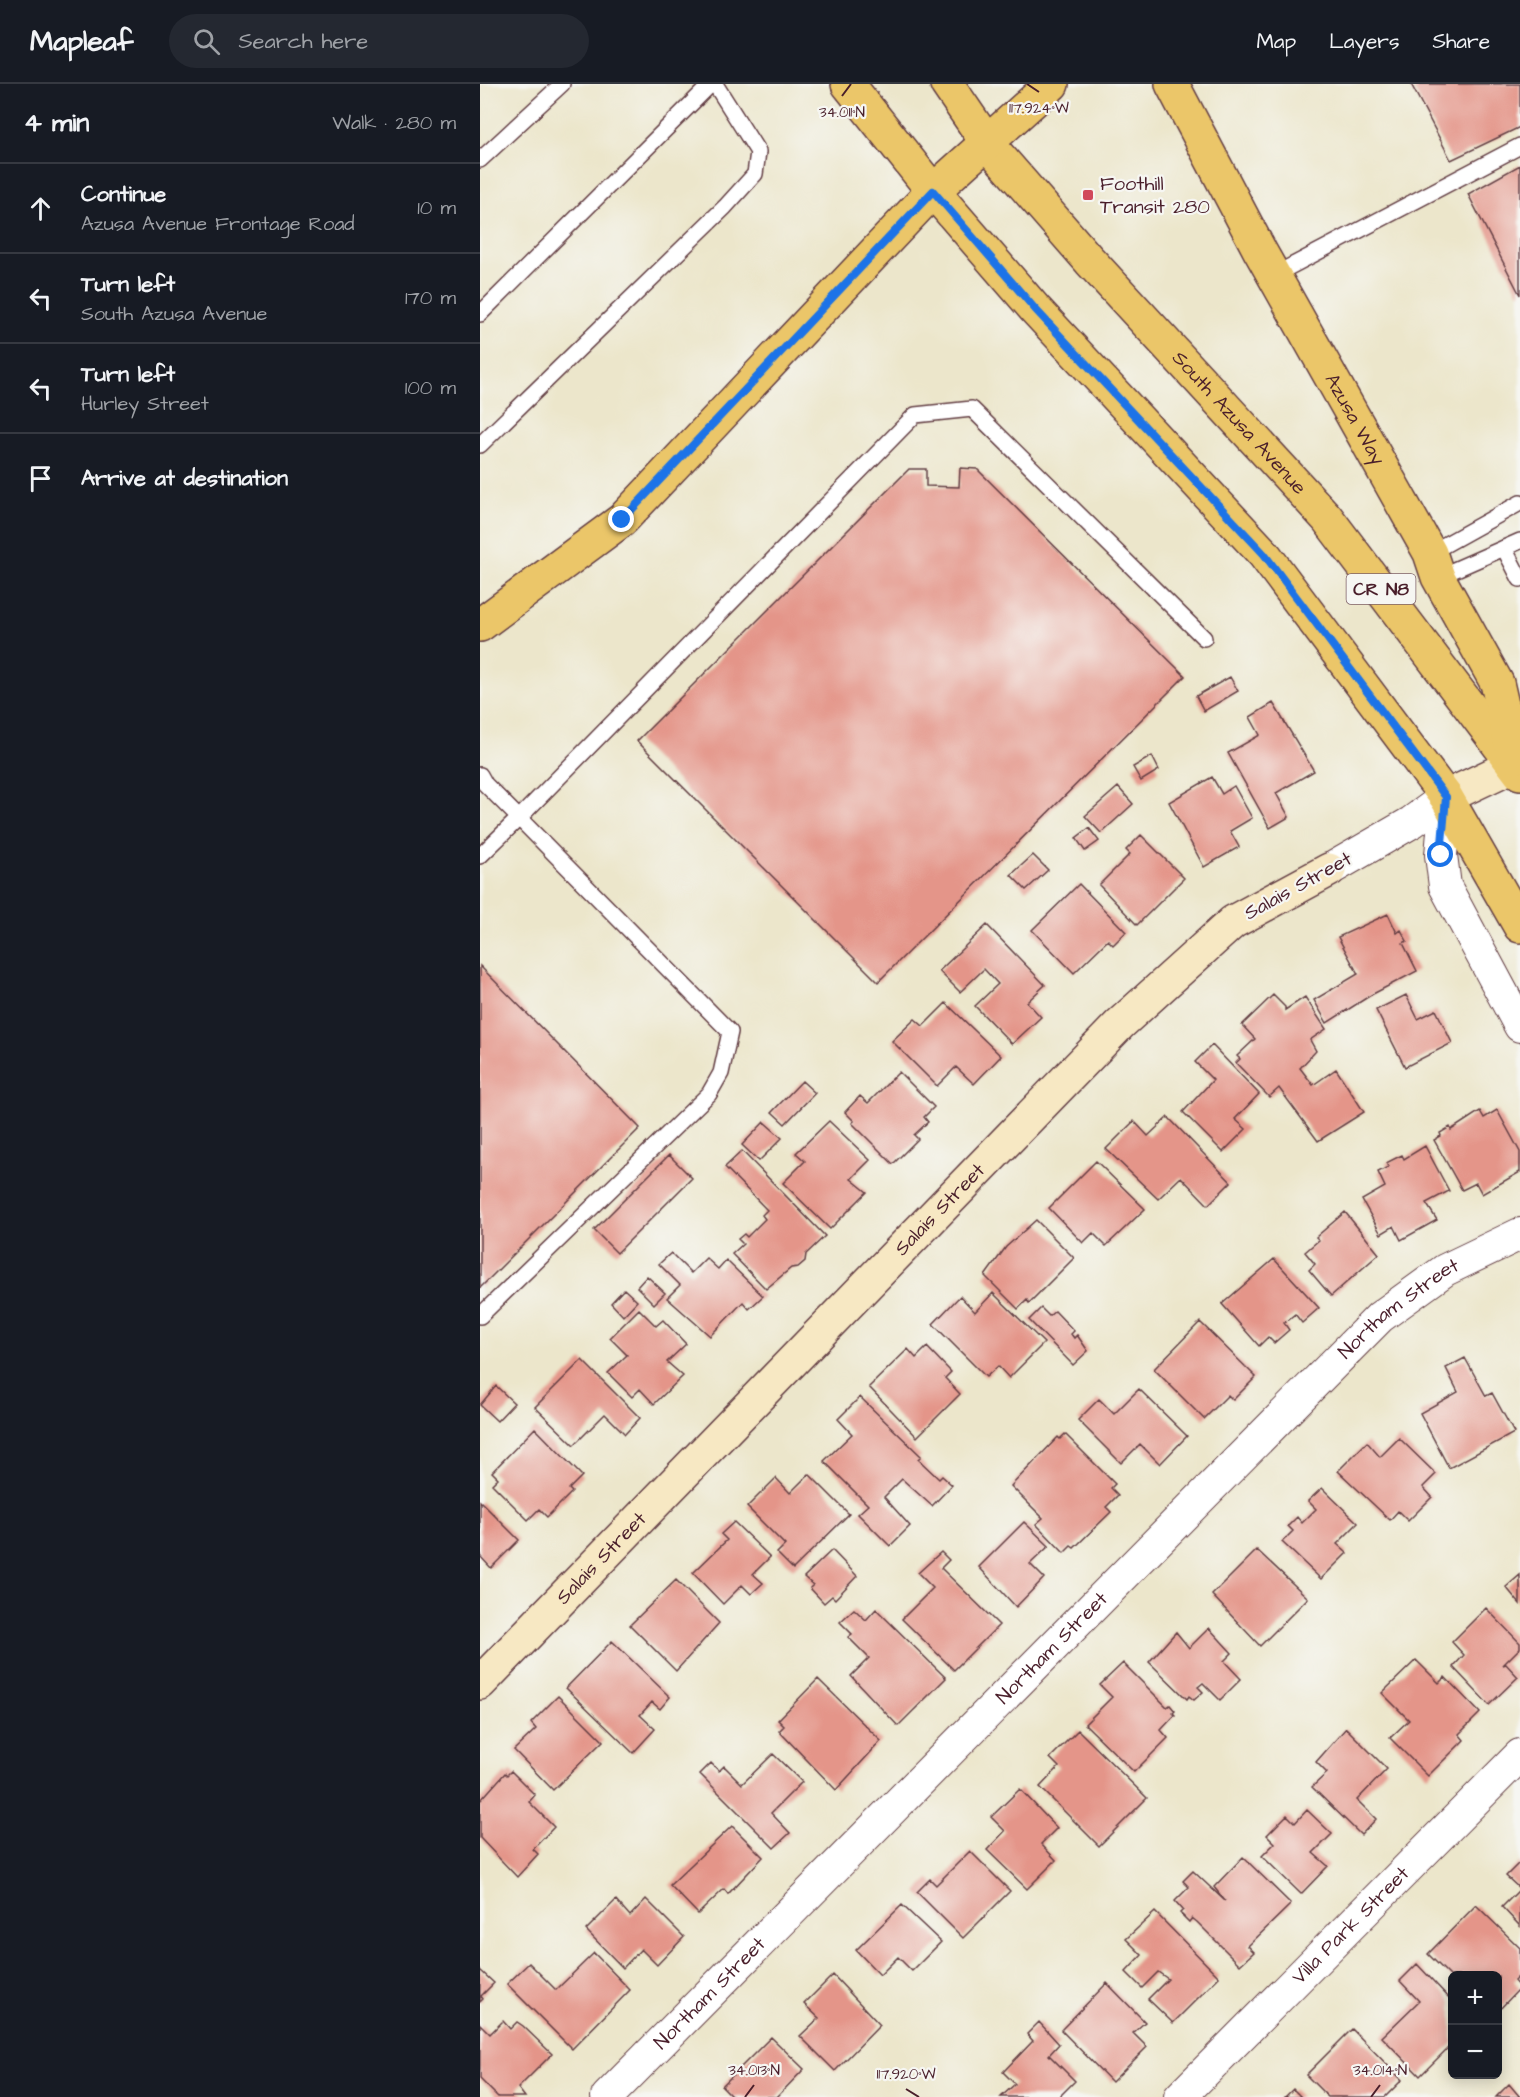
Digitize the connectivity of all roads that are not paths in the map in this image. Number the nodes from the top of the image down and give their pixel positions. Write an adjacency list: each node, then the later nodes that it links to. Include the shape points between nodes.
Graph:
1 (562, 84): 9 (lane)
2 (713, 84): 12 (lane); 13 (lane, via 758,152 755,174)
3 (848, 84): 10 (main road)
4 (946, 84): 7 (main road, South Azusa Avenue / CR N8)
5 (1052, 84): 7 (main road)
6 (1172, 84): 11 (main road, Azusa Way)
7 (988, 144): 10 (main road); 21 (main road, South Azusa Avenue / CR N8, via 1090,261 1327,518)
8 (1520, 146): 11 (lane)
9 (480, 160)
10 (933, 191): 19 (main road, via 622,520); 23 (main road, via 1035,309 1264,554)
11 (1274, 275): 17 (main road, Azusa Way)
12 (480, 314)
13 (480, 445)
14 (1520, 503): 17 (lane)
15 (1520, 541): 16 (lane)
16 (1503, 549): 17 (lane); 18 (lane)
17 (1434, 565): 21 (main road, Azusa Way, via 1497,683)
18 (1520, 579)
19 (480, 625)
20 (1204, 638): 24 (lane, via 972,409 915,415)
21 (1518, 767): 23 (street)
22 (480, 775): 24 (lane)
23 (1446, 797): 26 (street, Salais Street, via 1412,822); 27 (main road); 28 (street, via 1441,855 1445,886)
24 (519, 818): 25 (lane); 30 (lane, via 730,1032 721,1073 709,1094)
25 (480, 856)
26 (1329, 870): 31 (street, Salais Street, via 1233,922 1120,1024)
27 (1520, 926)
28 (1520, 1026)
29 (1520, 1234): 33 (street, Northam Street, via 1445,1270 1380,1317)
30 (480, 1316)
31 (480, 1683)
32 (1520, 1755): 34 (street, Villa Park Street)
33 (607, 2097)
34 (1180, 2097)

